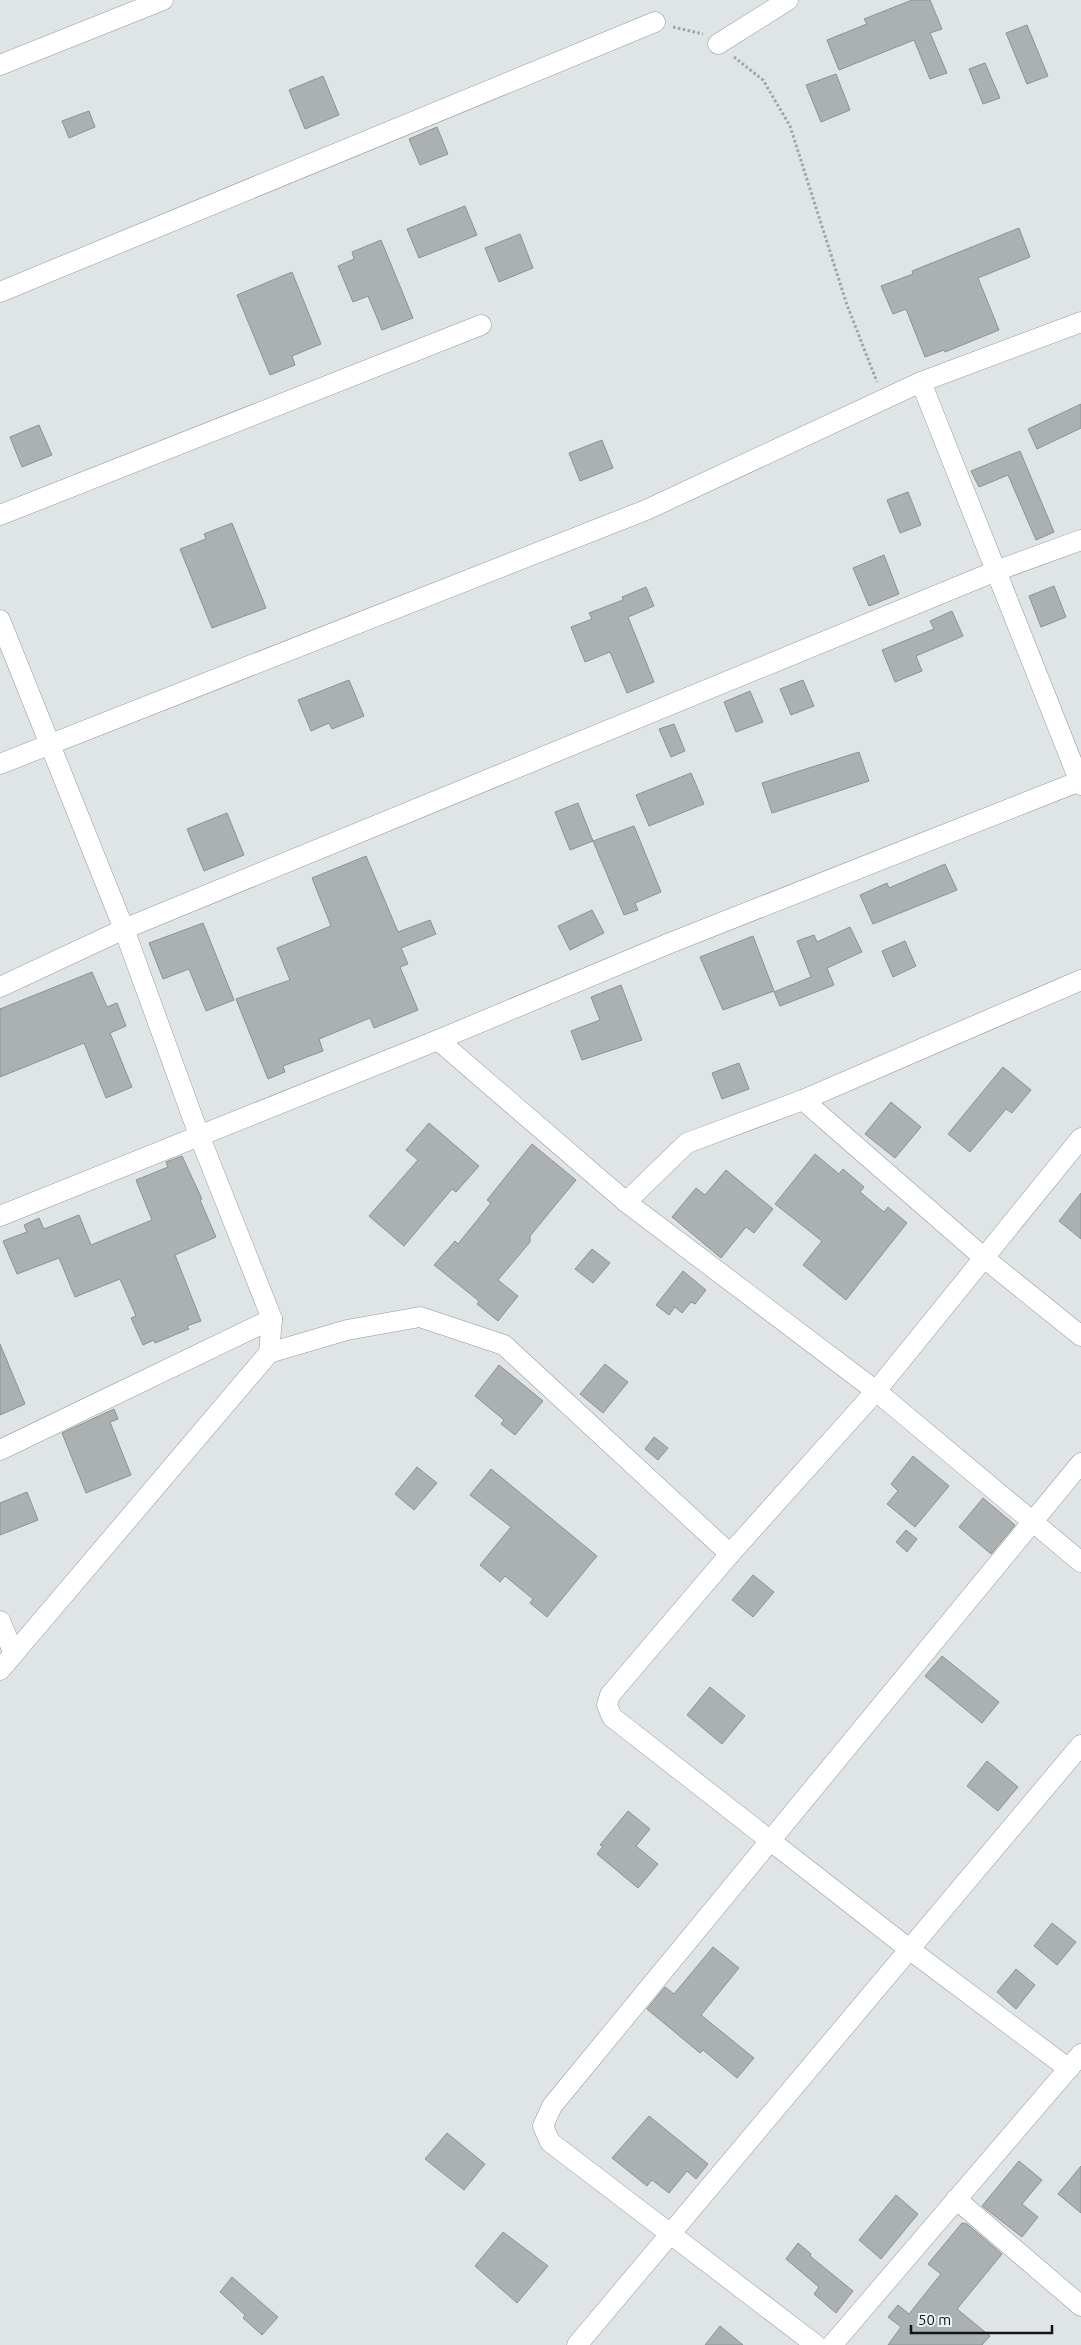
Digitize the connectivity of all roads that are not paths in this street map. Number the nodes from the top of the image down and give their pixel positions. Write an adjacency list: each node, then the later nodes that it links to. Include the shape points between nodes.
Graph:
1 (163, 0): 5 (street)
2 (788, 0): 4 (street)
3 (655, 22): 6 (street)
4 (718, 44)
5 (0, 64)
6 (0, 292)
7 (1081, 322): 9 (street)
8 (481, 325): 10 (street)
9 (921, 382): 12 (street); 14 (street, via 646,510)
10 (0, 515)
11 (1081, 540): 12 (street)
12 (996, 571): 16 (street); 17 (street)
13 (0, 620): 14 (street)
14 (50, 744): 15 (street); 17 (street)
15 (0, 764)
16 (1080, 783): 20 (street, via 670,943)
17 (124, 929): 19 (street); 22 (street)
18 (1081, 980): 21 (street)
19 (0, 987)
20 (438, 1040): 22 (street); 24 (street)
21 (803, 1100): 24 (street, via 686,1144); 26 (street)
22 (199, 1135): 25 (street); 27 (street)
23 (1081, 1138): 26 (street)
24 (626, 1202): 30 (street)
25 (0, 1216)
26 (983, 1257): 28 (street); 30 (street)
27 (272, 1319): 29 (street); 31 (street)
28 (1081, 1336)
29 (269, 1353): 34 (street, via 347,1330 420,1317 504,1346); 37 (street)
30 (876, 1391): 33 (street); 34 (street)
31 (0, 1450)
32 (1081, 1463): 33 (street)
33 (1032, 1520): 35 (street); 40 (street)
34 (730, 1554): 40 (street, via 610,1695 607,1705 612,1717)
35 (1081, 1562)
36 (0, 1621): 37 (street)
37 (14, 1654): 38 (street)
38 (0, 1670)
39 (1081, 1745): 41 (street)
40 (770, 1841): 41 (street); 44 (street, via 552,2106 543,2126 550,2142)
41 (909, 1949): 42 (street); 44 (street)
42 (1075, 2061): 43 (street)
43 (956, 2199): 45 (street); 48 (street)
44 (670, 2234): 46 (street); 47 (street)
45 (1081, 2306)
46 (577, 2345)
47 (816, 2345)
48 (832, 2345)

